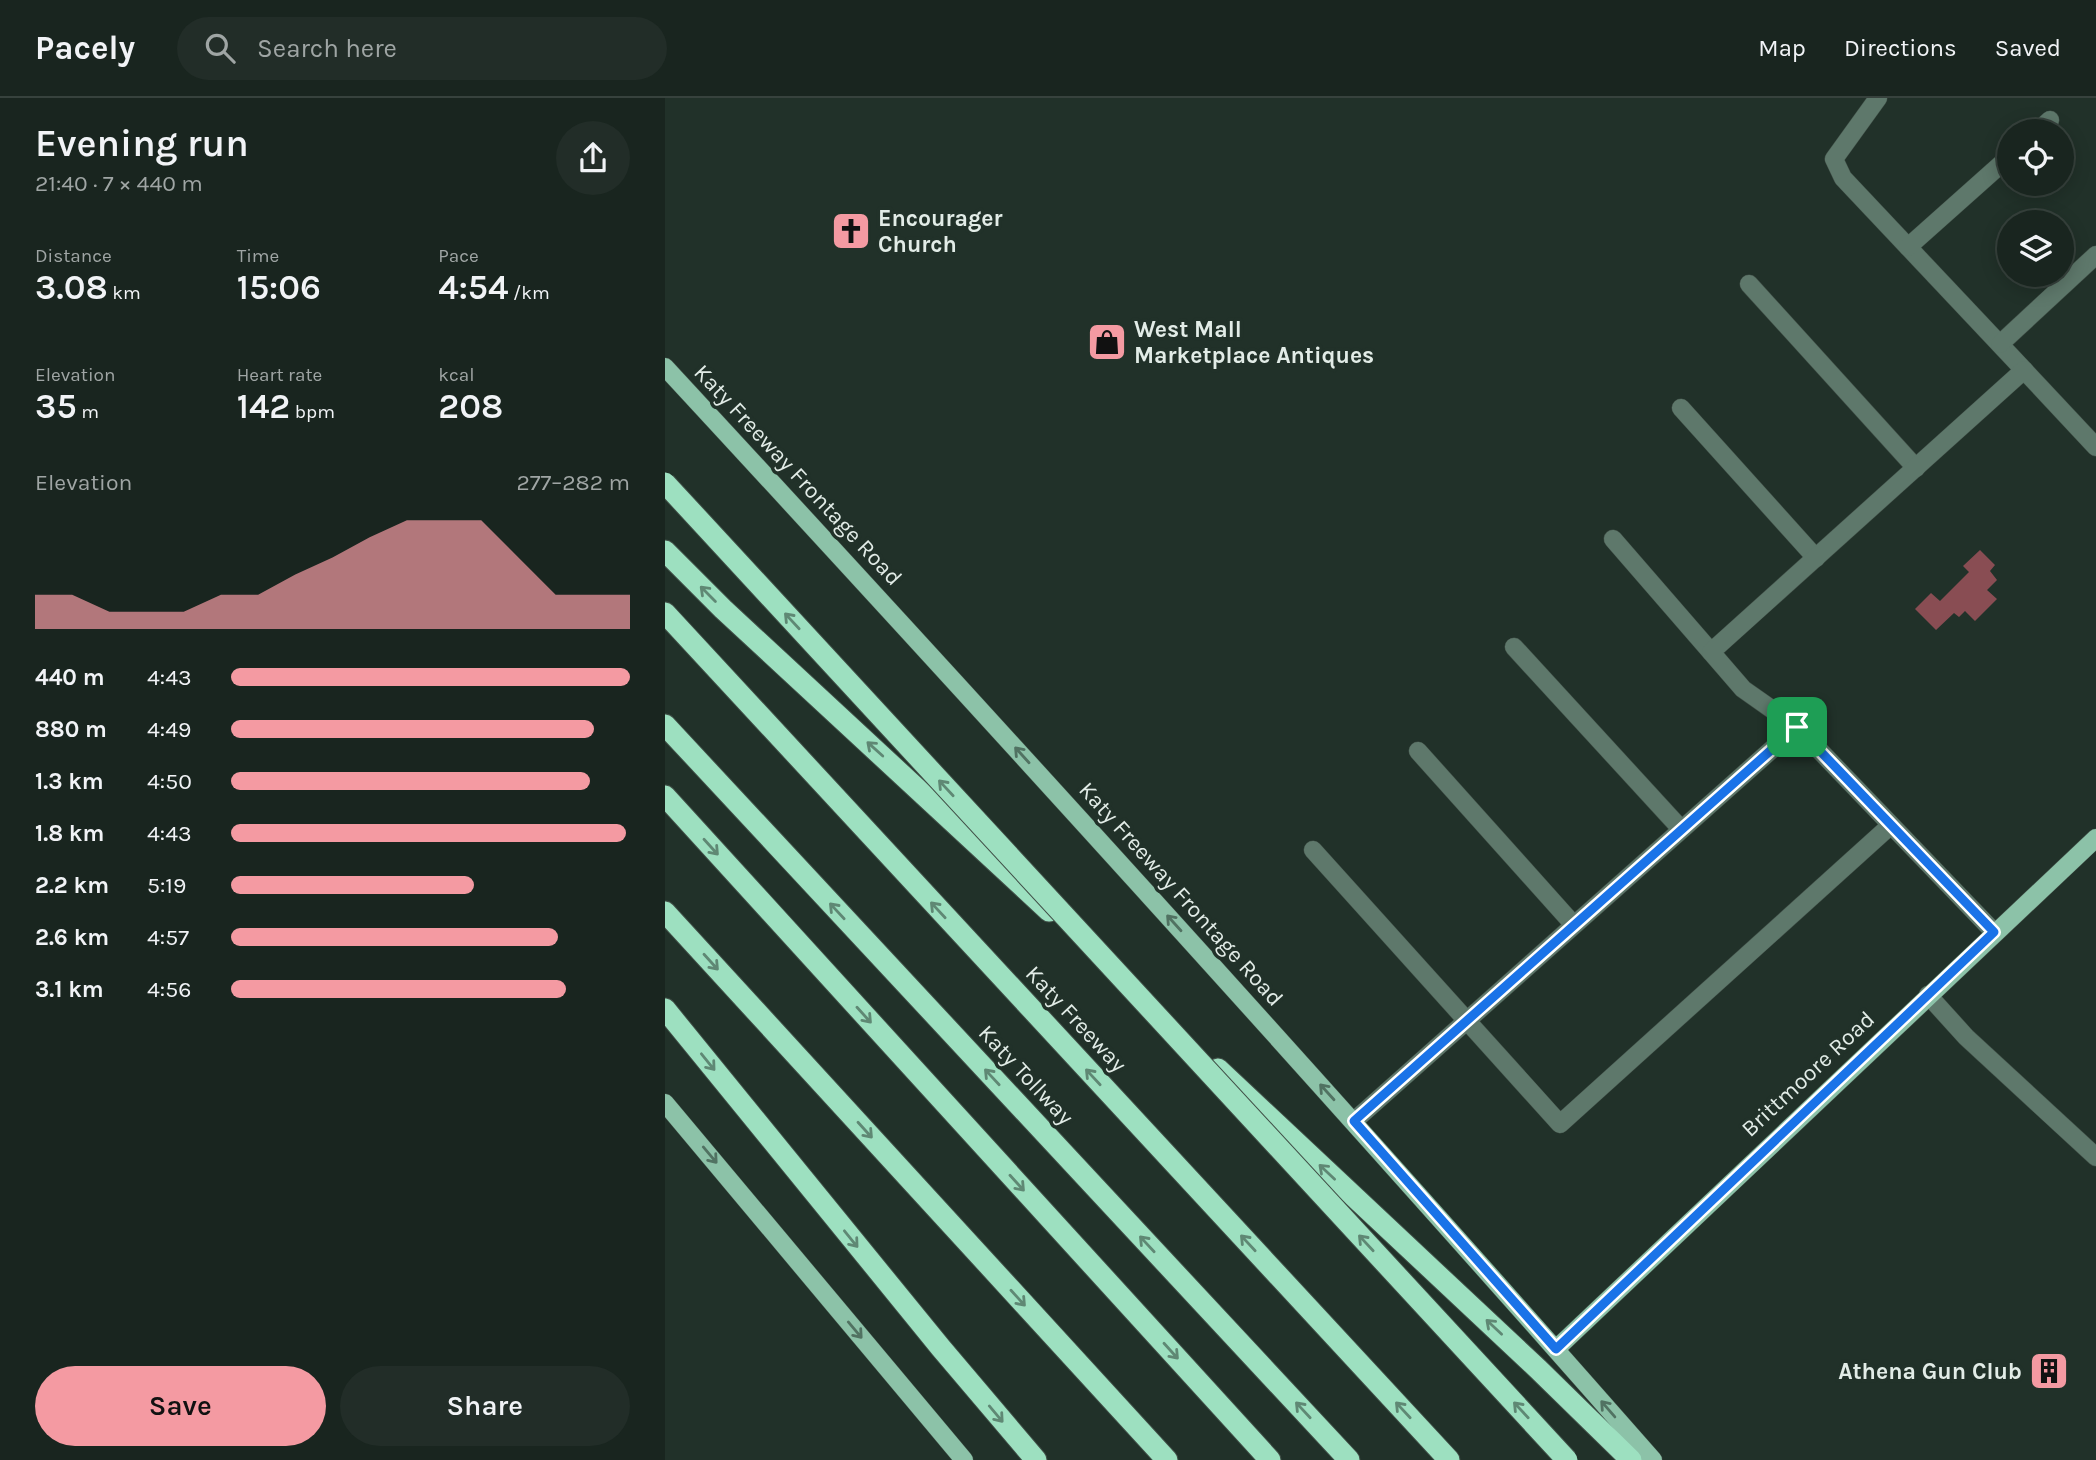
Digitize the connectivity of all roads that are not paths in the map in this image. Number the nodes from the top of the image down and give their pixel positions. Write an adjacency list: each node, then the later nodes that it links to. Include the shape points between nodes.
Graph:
1 (1878, 98): 3 (lane, via 1834,159 1843,178)
2 (1997, 168): 3 (lane)
3 (1908, 247): 6 (lane)
4 (2096, 255): 6 (lane)
5 (1749, 284): 11 (lane)
6 (2000, 344): 8 (lane)
7 (665, 367): 34 (main road, Katy Freeway Frontage Road, one-way to 7)
8 (2024, 370): 10 (lane); 11 (lane)
9 (1681, 408): 15 (lane)
10 (2095, 443)
11 (1916, 468): 15 (lane)
12 (665, 484): 43 (highway, one-way to 12, bridge)
13 (1613, 539): 18 (lane)
14 (665, 551): 44 (highway, one-way to 14)
15 (1815, 558): 18 (lane)
16 (665, 613): 42 (highway, Katy Freeway, one-way to 16)
17 (1514, 648): 24 (lane)
18 (1711, 652): 20 (lane, via 1743,689)
19 (665, 725): 41 (highway, Katy Tollway, one-way to 19)
20 (1797, 727): 23 (lane); 24 (lane)
21 (1418, 751): 28 (lane)
22 (665, 796): 40 (highway, one-way to 40)
23 (1891, 825): 29 (lane); 32 (lane, via 1560,1124)
24 (1681, 829): 28 (lane)
25 (2096, 838): 29 (main road, Brittmoore Road)
26 (1313, 850): 32 (lane)
27 (665, 912): 39 (highway, one-way to 39)
28 (1573, 924): 32 (lane)
29 (1994, 932): 30 (main road, Brittmoore Road)
30 (1928, 995): 35 (lane, via 1966,1038); 36 (main road, Brittmoore Road)
31 (665, 1009): 38 (highway, one-way to 38)
32 (1467, 1018): 34 (lane)
33 (665, 1103): 37 (main road, one-way to 37)
34 (1354, 1121): 36 (main road, Katy Freeway Frontage Road)
35 (2096, 1157)
36 (1556, 1349): 45 (main road, Katy Freeway Frontage Road, one-way to 36)
37 (964, 1460)
38 (1036, 1460)
39 (1167, 1460)
40 (1270, 1460)
41 (1349, 1460)
42 (1450, 1460)
43 (1567, 1460)
44 (1630, 1460)
45 (1653, 1460)

